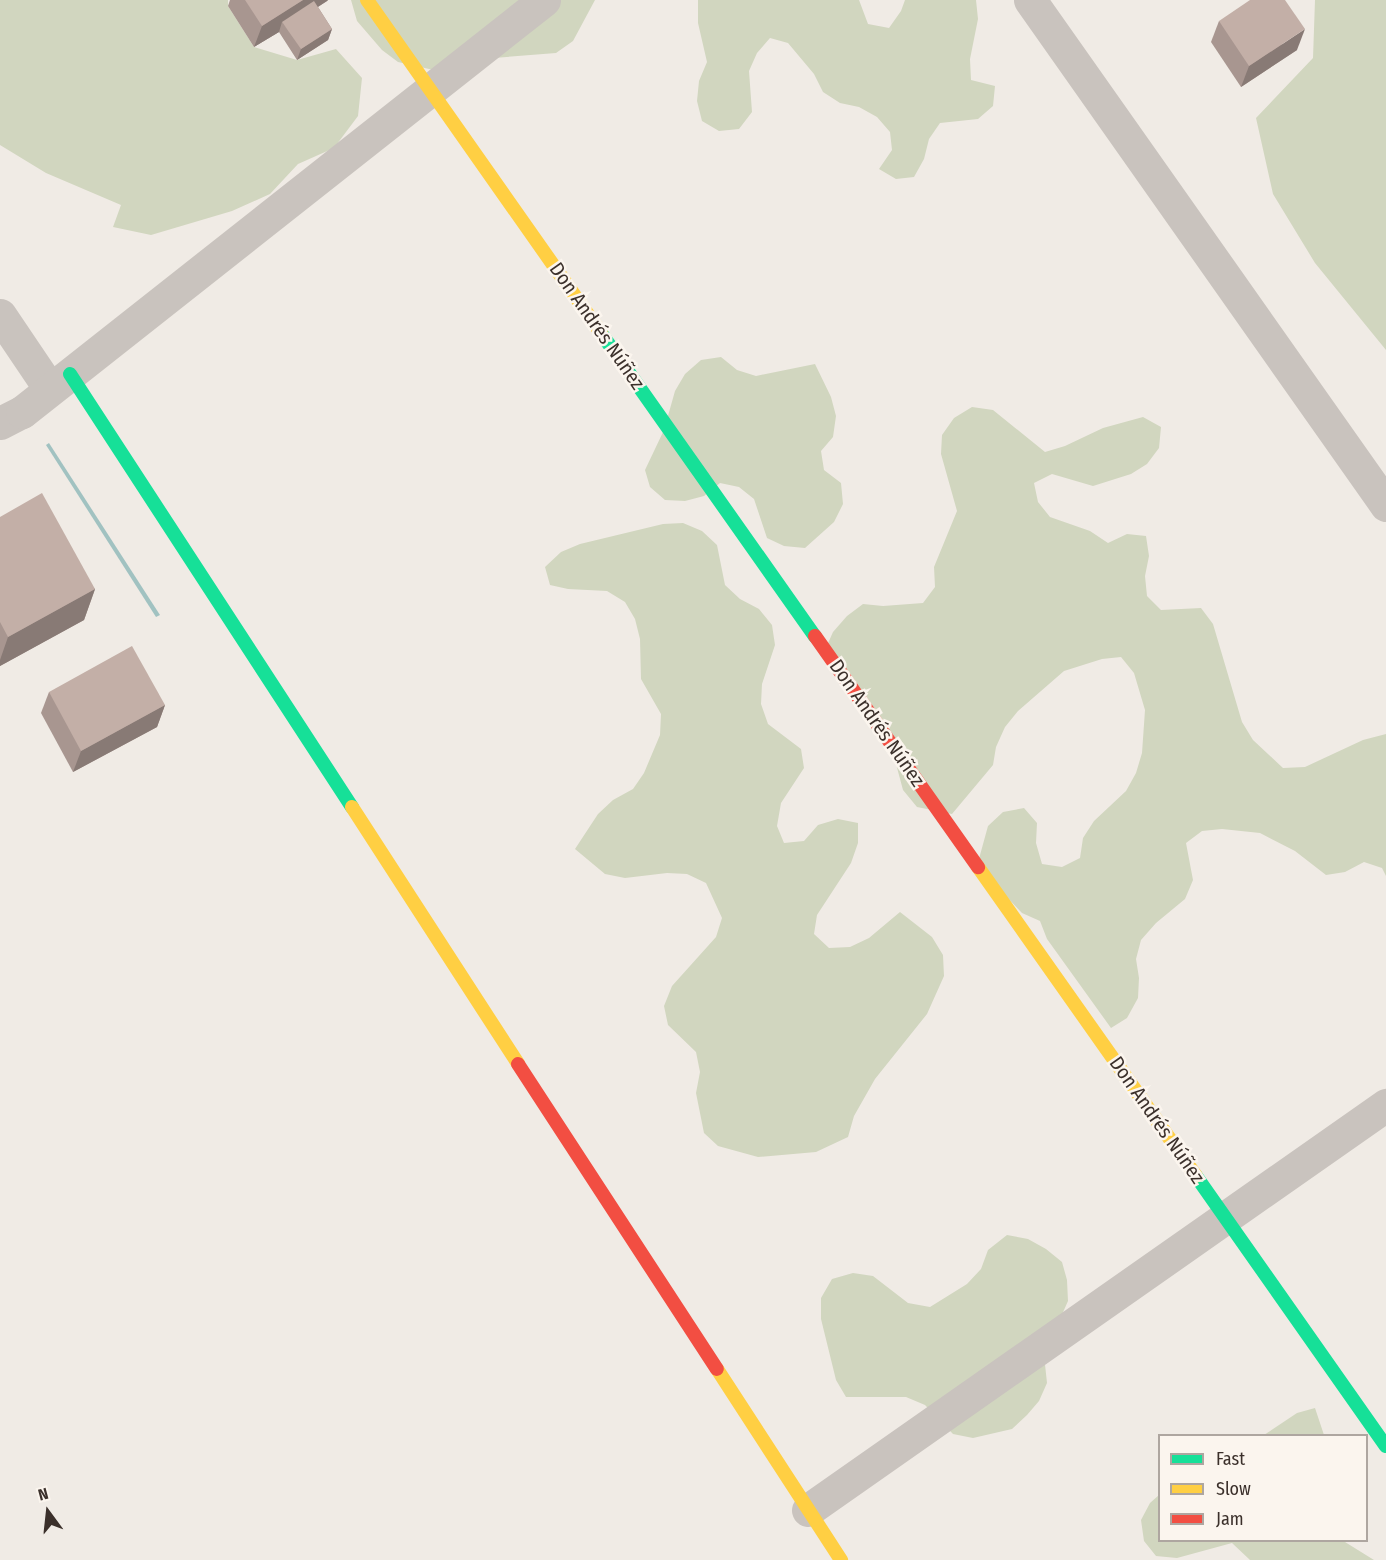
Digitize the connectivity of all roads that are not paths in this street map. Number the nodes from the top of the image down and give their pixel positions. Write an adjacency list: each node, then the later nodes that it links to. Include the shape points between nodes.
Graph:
1 (367, 0): 4 (street, Don Andrés Núñez)
2 (544, 0): 4 (street)
3 (1030, 0): 8 (street)
4 (430, 90): 6 (street); 10 (street, Don Andrés Núñez)
5 (0, 315): 6 (street)
6 (60, 381): 7 (street, via 22,412); 12 (street)
7 (0, 423)
8 (1386, 505)
9 (1386, 1105): 10 (street)
10 (1225, 1218): 11 (street, Don Andrés Núñez); 12 (street)
11 (1386, 1446)
12 (808, 1510): 13 (street)
13 (841, 1560)

